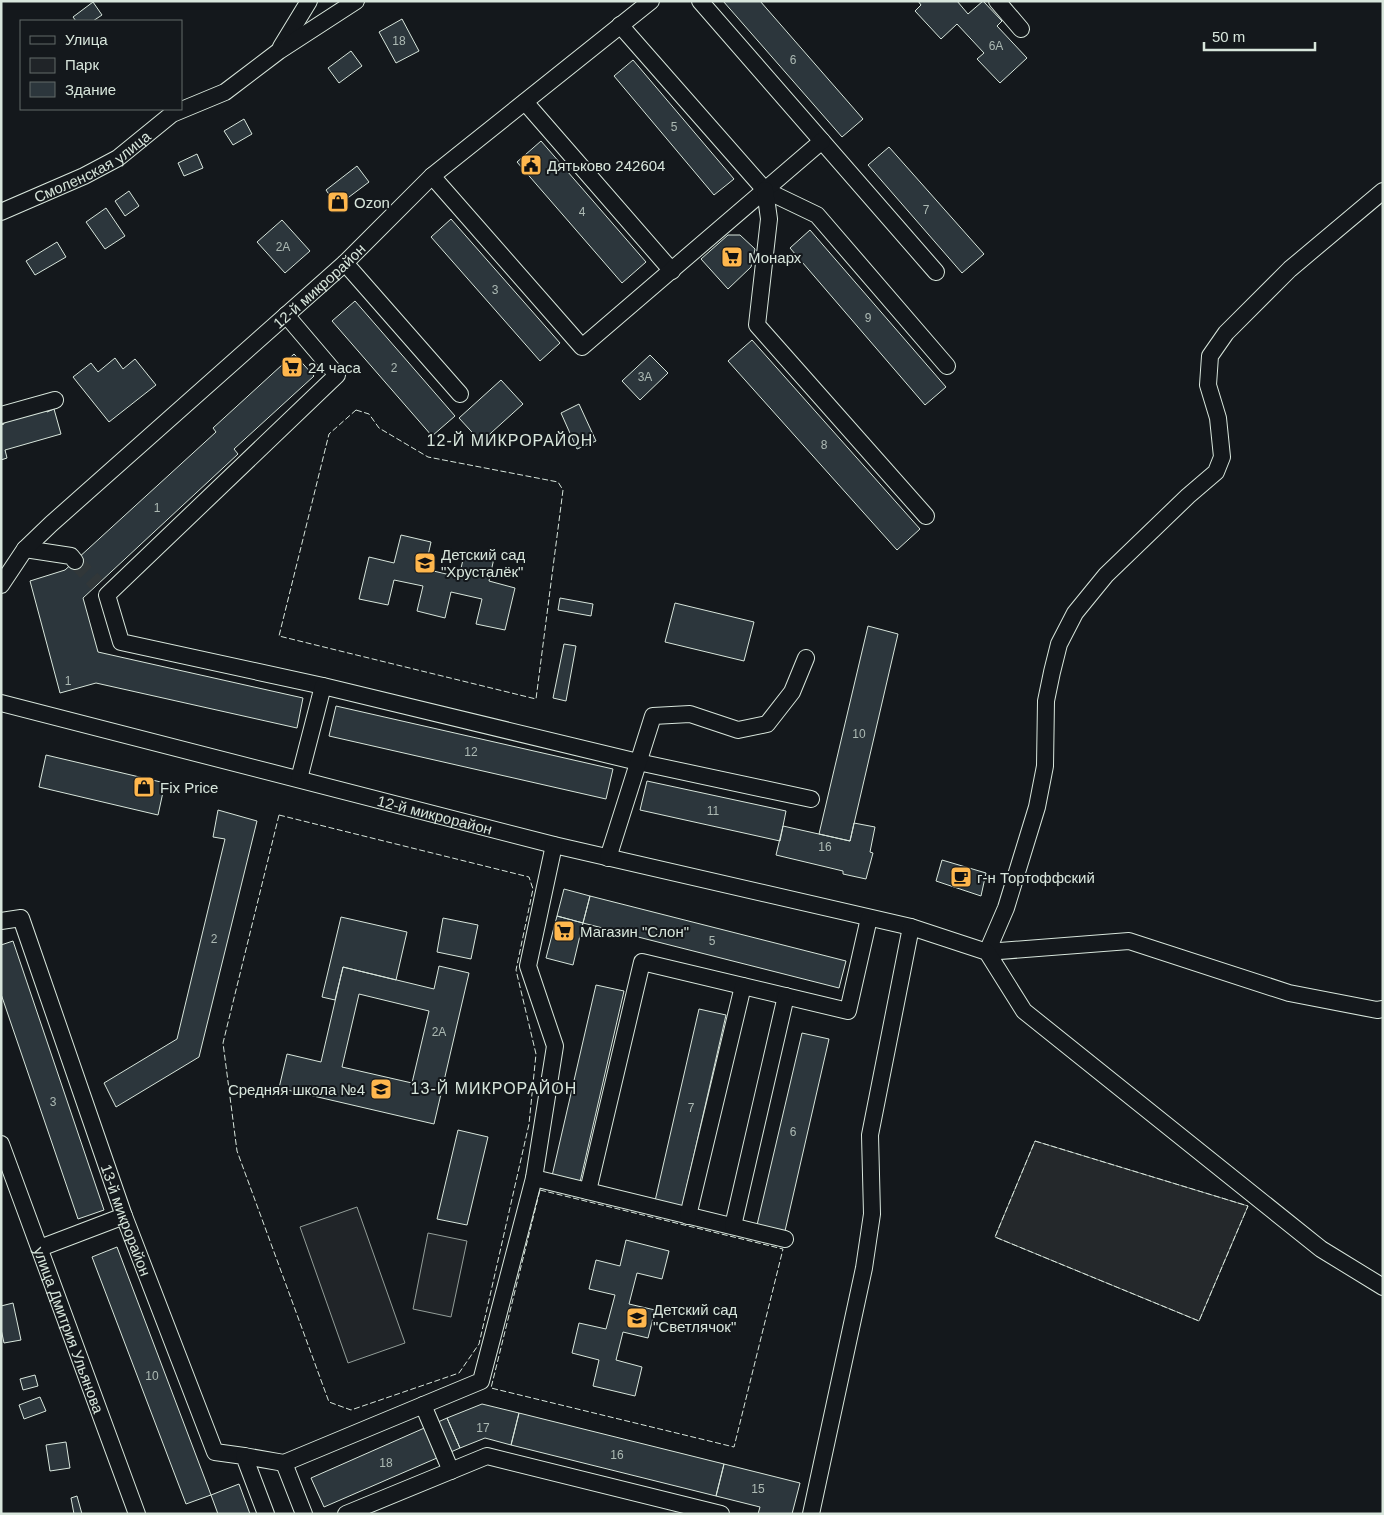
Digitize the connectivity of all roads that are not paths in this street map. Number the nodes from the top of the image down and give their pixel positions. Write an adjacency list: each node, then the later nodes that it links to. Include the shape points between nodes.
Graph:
1 (309, 1): 8 (street, Смоленская улица)
2 (356, 1): 8 (street, Смоленская улица)
3 (651, 1): 6 (street, 12-й микрорайон)
4 (700, 1): 12 (street)
5 (997, 1): 7 (street)
6 (620, 25): 9 (street, 12-й микрорайон); 14 (street)
7 (1021, 29)
8 (279, 51): 10 (street, Смоленская улица, via 225,92)
9 (525, 102): 13 (street, 12-й микрорайон); 18 (street)
10 (182, 110)
11 (182, 110): 16 (street, Смоленская улица, via 172,114 118,158)
12 (822, 142): 14 (street); 19 (street)
13 (432, 176): 17 (street, 12-й микрорайон); 18 (street, via 582,347)
14 (765, 190): 18 (street); 21 (street, via 817,216); 25 (street, via 769,219 757,324)
15 (1383, 191): 40 (street, via 1290,269 1226,333 1210,356 1208,385 1218,418 1222,457 1216,472 1106,575 1075,612 1059,644 1050,679 1046,701 1045,766 1037,807 1006,908)
16 (1, 212)
17 (345, 263): 20 (street, 12-й микрорайон); 22 (street)
18 (672, 271)
19 (936, 272)
20 (286, 315): 26 (street, 12-й микрорайон); 30 (street, via 337,375 102,590 121,642)
21 (946, 366)
22 (460, 394)
23 (55, 400): 24 (street)
24 (1, 415)
25 (926, 516)
26 (25, 549): 27 (street, via 71,556); 28 (street, 12-й микрорайон)
27 (75, 561)
28 (1, 585)
29 (806, 658): 32 (street, via 792,692 767,724 738,730 690,714 653,716)
30 (323, 686): 32 (street); 33 (street)
31 (1, 703): 33 (street, 12-й микрорайон)
32 (638, 762): 34 (street); 36 (street)
33 (299, 779): 35 (street, 12-й микрорайон)
34 (811, 799)
35 (554, 845): 36 (street, 12-й микрорайон); 45 (street, via 528,966 555,1046)
36 (608, 858): 37 (street, 12-й микрорайон)
37 (869, 918): 39 (street, 12-й микрорайон); 42 (street, via 848,1011)
38 (1, 921): 47 (street, 13-й микрорайон, via 20,918)
39 (911, 927): 40 (street, 12-й микрорайон); 62 (street, via 870,1135 872,1214 864,1268)
40 (986, 952): 43 (street, via 1129,941 1289,992); 52 (street, via 1024,1011 1321,1249)
41 (743, 986): 42 (street); 46 (street, via 642,962); 48 (street)
42 (786, 996): 49 (street)
43 (1383, 1009)
44 (1, 1144): 51 (street, улица Дмитрия Ульянова)
45 (534, 1178): 46 (street); 53 (street, via 481,1381)
46 (588, 1191): 48 (street)
47 (124, 1216): 51 (street); 54 (street, 13-й микрорайон, via 215,1452)
48 (688, 1216): 49 (street)
49 (733, 1226): 50 (street)
50 (784, 1239)
51 (40, 1248): 57 (street, улица Дмитрия Ульянова)
52 (1383, 1286)
53 (423, 1405): 55 (street); 56 (street)
54 (244, 1456): 55 (street); 58 (street)
55 (284, 1464): 59 (street)
56 (451, 1471): 60 (street); 61 (street, via 487,1456)
57 (137, 1514)
58 (266, 1514)
59 (304, 1514)
60 (346, 1514)
61 (721, 1514)
62 (811, 1514)

